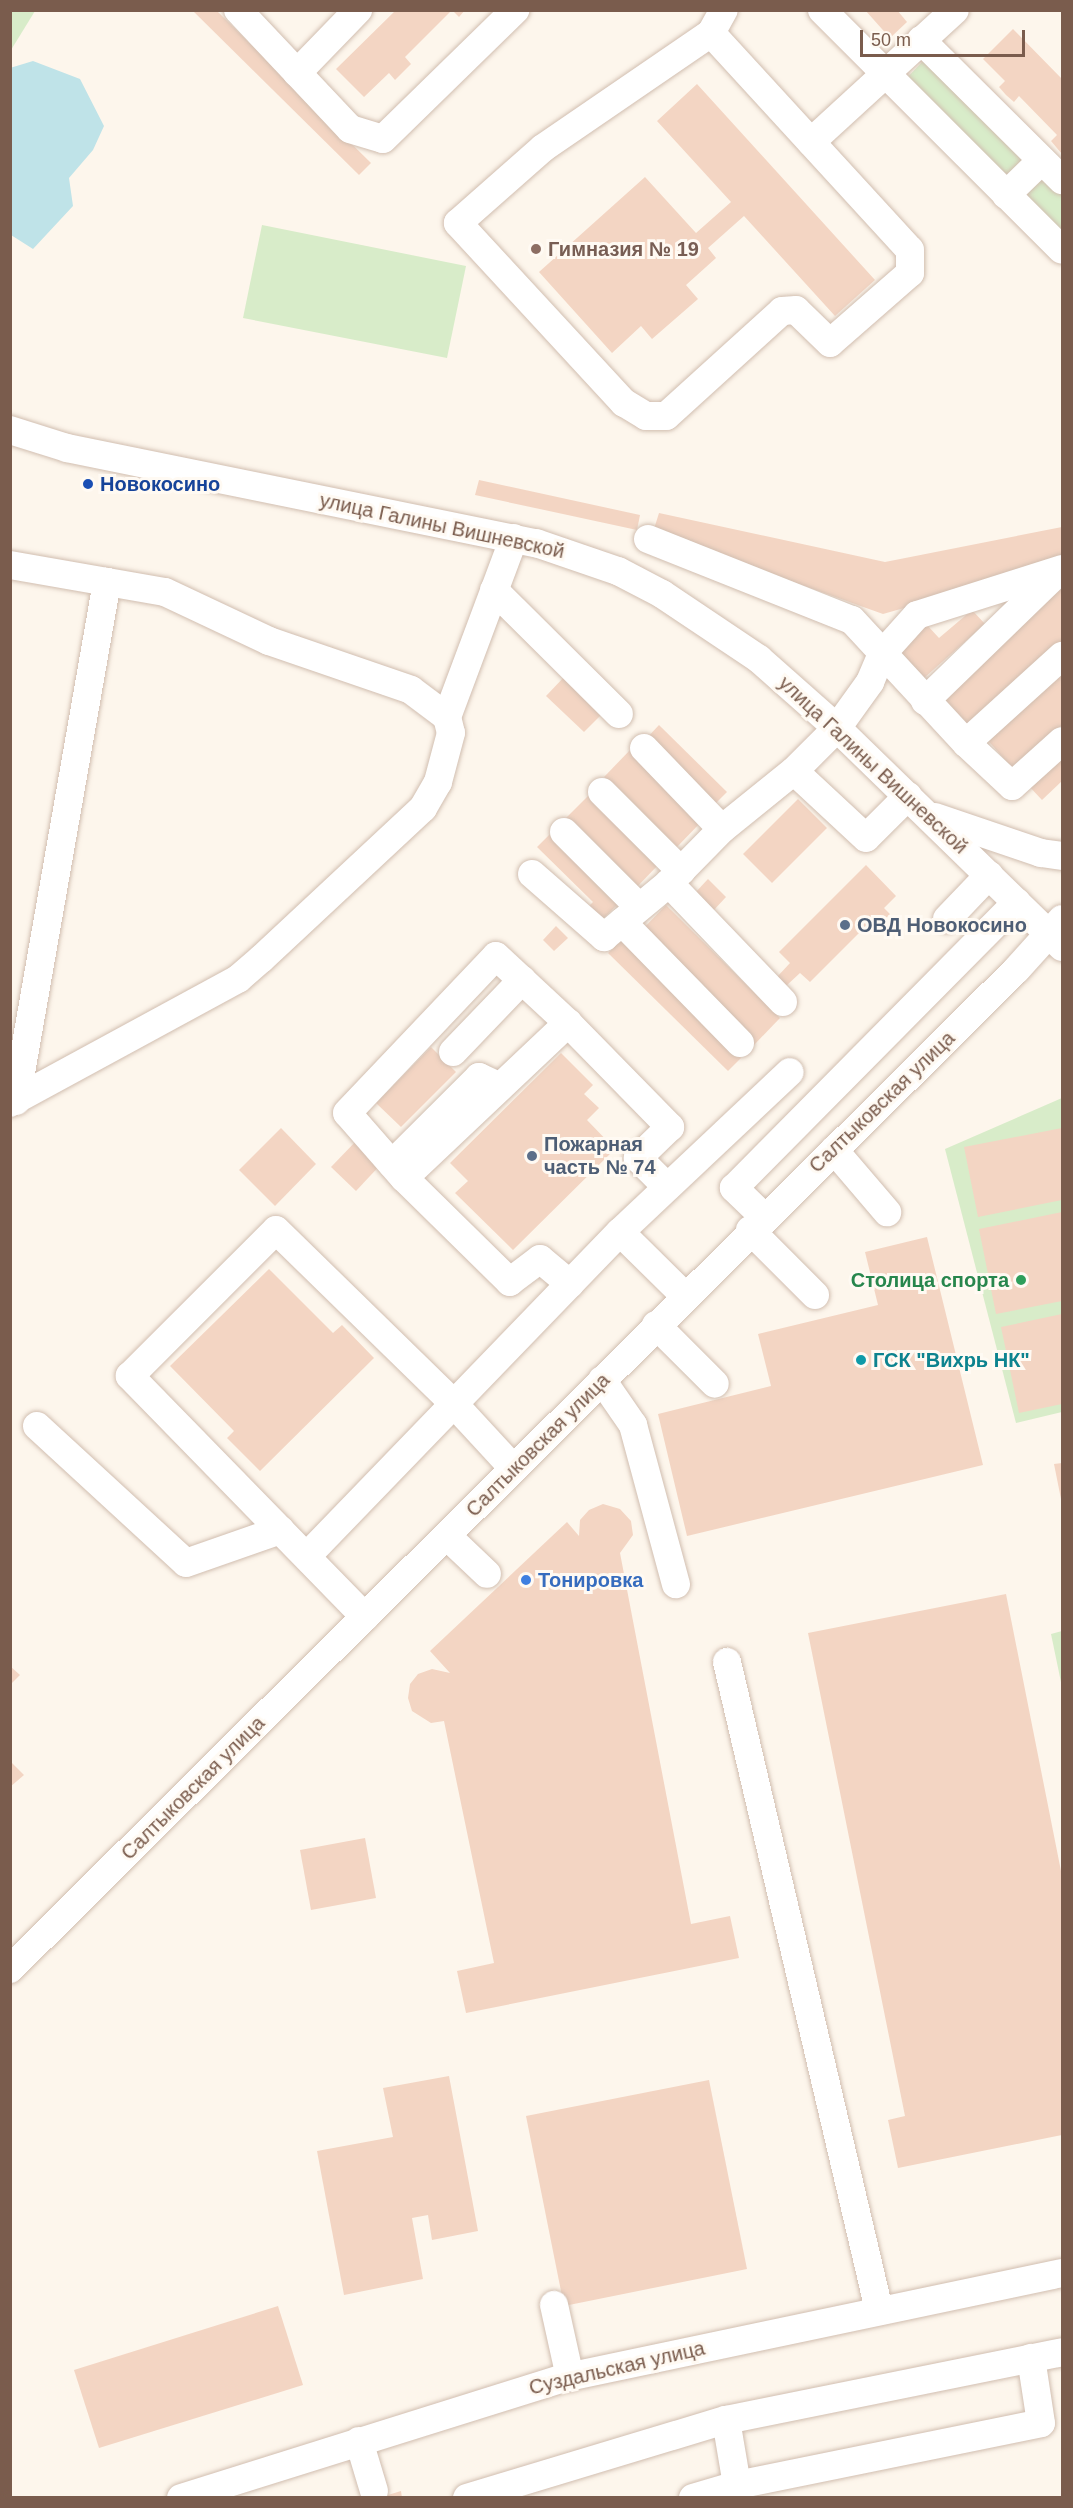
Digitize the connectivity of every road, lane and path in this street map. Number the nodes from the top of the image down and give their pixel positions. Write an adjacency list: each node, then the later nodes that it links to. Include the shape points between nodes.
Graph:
1 (238, 10): 8 (street)
2 (358, 10): 8 (street)
3 (515, 10): 8 (street, via 383,139 350,129)
4 (955, 10): 7 (street)
5 (837, 16): 9 (street)
6 (717, 22): 10 (street); 10 (street, via 543,148 458,223 624,403 646,416 666,416 782,311 796,310 830,343 910,273 910,250)
7 (921, 40): 9 (street); 11 (street)
8 (297, 72)
9 (885, 75): 10 (street); 13 (street)
10 (811, 142)
11 (1042, 160): 12 (street); 13 (street)
12 (1062, 180)
13 (1006, 195): 14 (street)
14 (1062, 250)
15 (10, 430): 16 (street, улица Галины Вишневской, via 67,448)
16 (514, 538): 21 (street); 27 (street, улица Галины Вишневской, via 618,571 662,594 759,659)
17 (648, 539): 22 (street, via 852,620)
18 (10, 565): 20 (street)
19 (1061, 570): 22 (street, via 917,615); 24 (street)
20 (107, 582): 26 (street, via 165,592 269,641 394,682); 50 (street)
21 (494, 590): 25 (street); 26 (street)
22 (882, 654): 24 (street); 27 (street, via 870,682)
23 (1062, 656): 29 (street)
24 (925, 700): 29 (street)
25 (619, 714)
26 (447, 717): 50 (street, via 451,733 446,760 423,808 261,960 238,979)
27 (837, 728): 31 (street); 33 (street, улица Галины Вишневской)
28 (1062, 741): 29 (street, via 1012,786)
29 (966, 743)
30 (644, 748): 34 (street)
31 (794, 771): 33 (street, via 866,838); 34 (street)
32 (602, 792): 39 (street)
33 (918, 805): 36 (street, via 1041,853); 38 (street, улица Галины Вишневской)
34 (722, 829): 39 (street)
35 (564, 832): 41 (street)
36 (1062, 856)
37 (532, 874): 41 (street, via 604,937)
38 (988, 875): 40 (street, улица Галины Вишневской); 42 (street)
39 (675, 877): 41 (street); 45 (street)
40 (1017, 902): 43 (street, улица Галины Вишневской); 55 (street, via 734,1188)
41 (631, 914): 47 (street)
42 (947, 919)
43 (1058, 933): 51 (street, Салтыковская улица)
44 (522, 980): 46 (street); 48 (street); 52 (street, via 496,956 347,1113)
45 (783, 1002)
46 (568, 1023): 52 (street, via 501,1087 479,1077); 53 (street, via 670,1127 638,1158)
47 (740, 1043)
48 (453, 1052)
49 (790, 1072): 53 (street)
50 (13, 1102)
51 (834, 1150): 54 (street); 55 (street, Салтыковская улица)
52 (398, 1171): 57 (street, via 510,1282 540,1259)
53 (667, 1187): 56 (street)
54 (887, 1212)
55 (757, 1223): 58 (street); 59 (street, Салтыковская улица)
56 (620, 1232): 57 (street); 59 (street)
57 (570, 1284): 63 (street)
58 (815, 1295)
59 (685, 1296): 60 (street, Салтыковская улица)
60 (656, 1325): 61 (street, Салтыковская улица); 62 (street)
61 (602, 1380): 65 (street, Салтыковская улица); 70 (street, via 633,1425)
62 (715, 1384)
63 (454, 1404): 65 (street); 66 (street, via 276,1230 130,1376); 68 (street)
64 (37, 1426): 66 (street, via 186,1563)
65 (514, 1469): 67 (street, Салтыковская улица)
66 (280, 1530): 68 (street)
67 (447, 1536): 69 (street); 71 (street, Салтыковская улица)
68 (308, 1556): 71 (street)
69 (487, 1574)
70 (676, 1584)
71 (365, 1617): 73 (street, Салтыковская улица)
72 (727, 1662): 76 (street)
73 (13, 1961)
74 (1062, 2273): 76 (street, Суздальская улица)
75 (554, 2305): 79 (street)
76 (879, 2310): 79 (street, Суздальская улица)
77 (1062, 2352): 78 (street)
78 (1031, 2358): 80 (street); 82 (street, via 1041,2423)
79 (570, 2377): 81 (street, Суздальская улица)
80 (726, 2420): 82 (street); 85 (street)
81 (359, 2440): 83 (street); 84 (street, Суздальская улица)
82 (737, 2485): 86 (street)
83 (374, 2492)
84 (181, 2498)
85 (466, 2498)
86 (693, 2498)

